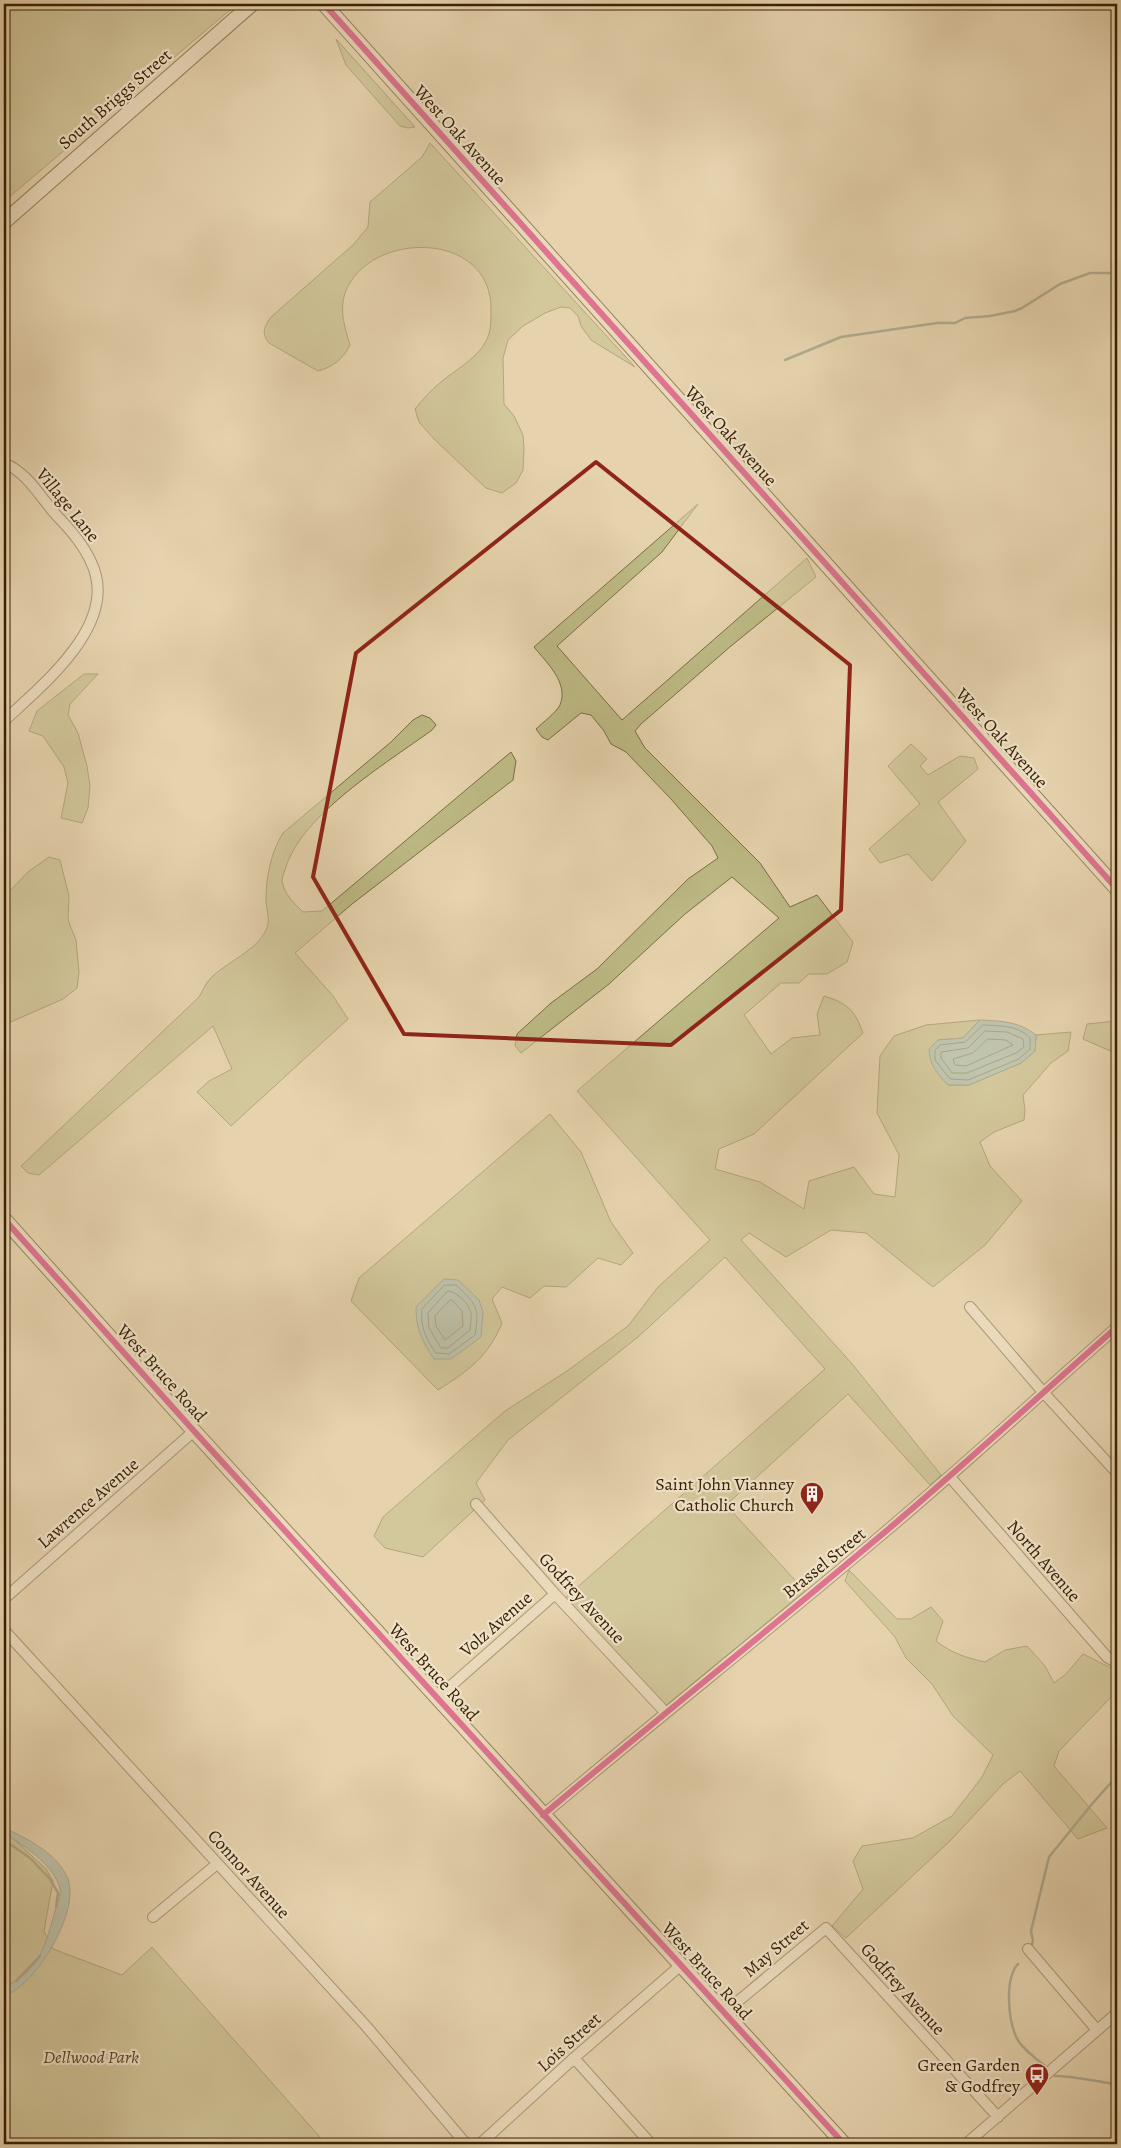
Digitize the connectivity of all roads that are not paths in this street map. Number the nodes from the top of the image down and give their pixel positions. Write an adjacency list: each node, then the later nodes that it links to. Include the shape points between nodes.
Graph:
1 (252, 4): 3 (street, South Briggs Street)
2 (324, 4): 6 (street, West Oak Avenue)
3 (4, 222)
4 (4, 463): 5 (street, Village Lane, via 25,476 78,539 92,563 98,599 95,614 67,658)
5 (4, 721)
6 (1117, 889)
7 (4, 1219): 11 (street, West Bruce Road)
8 (970, 1307): 10 (street)
9 (1117, 1327): 10 (street, Brassel Street)
10 (1043, 1392): 12 (street); 13 (street, Brassel Street)
11 (194, 1431): 16 (street, Lawrence Avenue); 19 (street, West Bruce Road)
12 (1117, 1473)
13 (950, 1477): 18 (street, North Avenue, via 1107,1657); 20 (street, Brassel Street)
14 (476, 1504): 15 (street, Godfrey Avenue)
15 (555, 1594): 19 (street, Volz Avenue); 20 (street, Godfrey Avenue)
16 (4, 1599)
17 (4, 1630): 22 (street, Connor Avenue)
18 (1117, 1664)
19 (437, 1698): 21 (street, West Bruce Road)
20 (666, 1712): 21 (street, Brassel Street)
21 (543, 1815): 26 (street, West Bruce Road)
22 (217, 1864): 23 (street); 32 (street, Connor Avenue, via 372,2033)
23 (153, 1917)
24 (826, 1928): 28 (street, May Street); 31 (street, Godfrey Avenue)
25 (1028, 1949): 29 (street)
26 (681, 1965): 28 (street, West Bruce Road); 30 (street, Lois Street)
27 (1117, 2012): 29 (street)
28 (724, 2013): 35 (street, West Bruce Road)
29 (1097, 2030): 31 (street)
30 (574, 2058): 33 (street, Lois Street); 34 (street)
31 (998, 2116): 36 (street)
32 (466, 2144)
33 (480, 2144)
34 (651, 2144)
35 (844, 2144)
36 (966, 2144)

